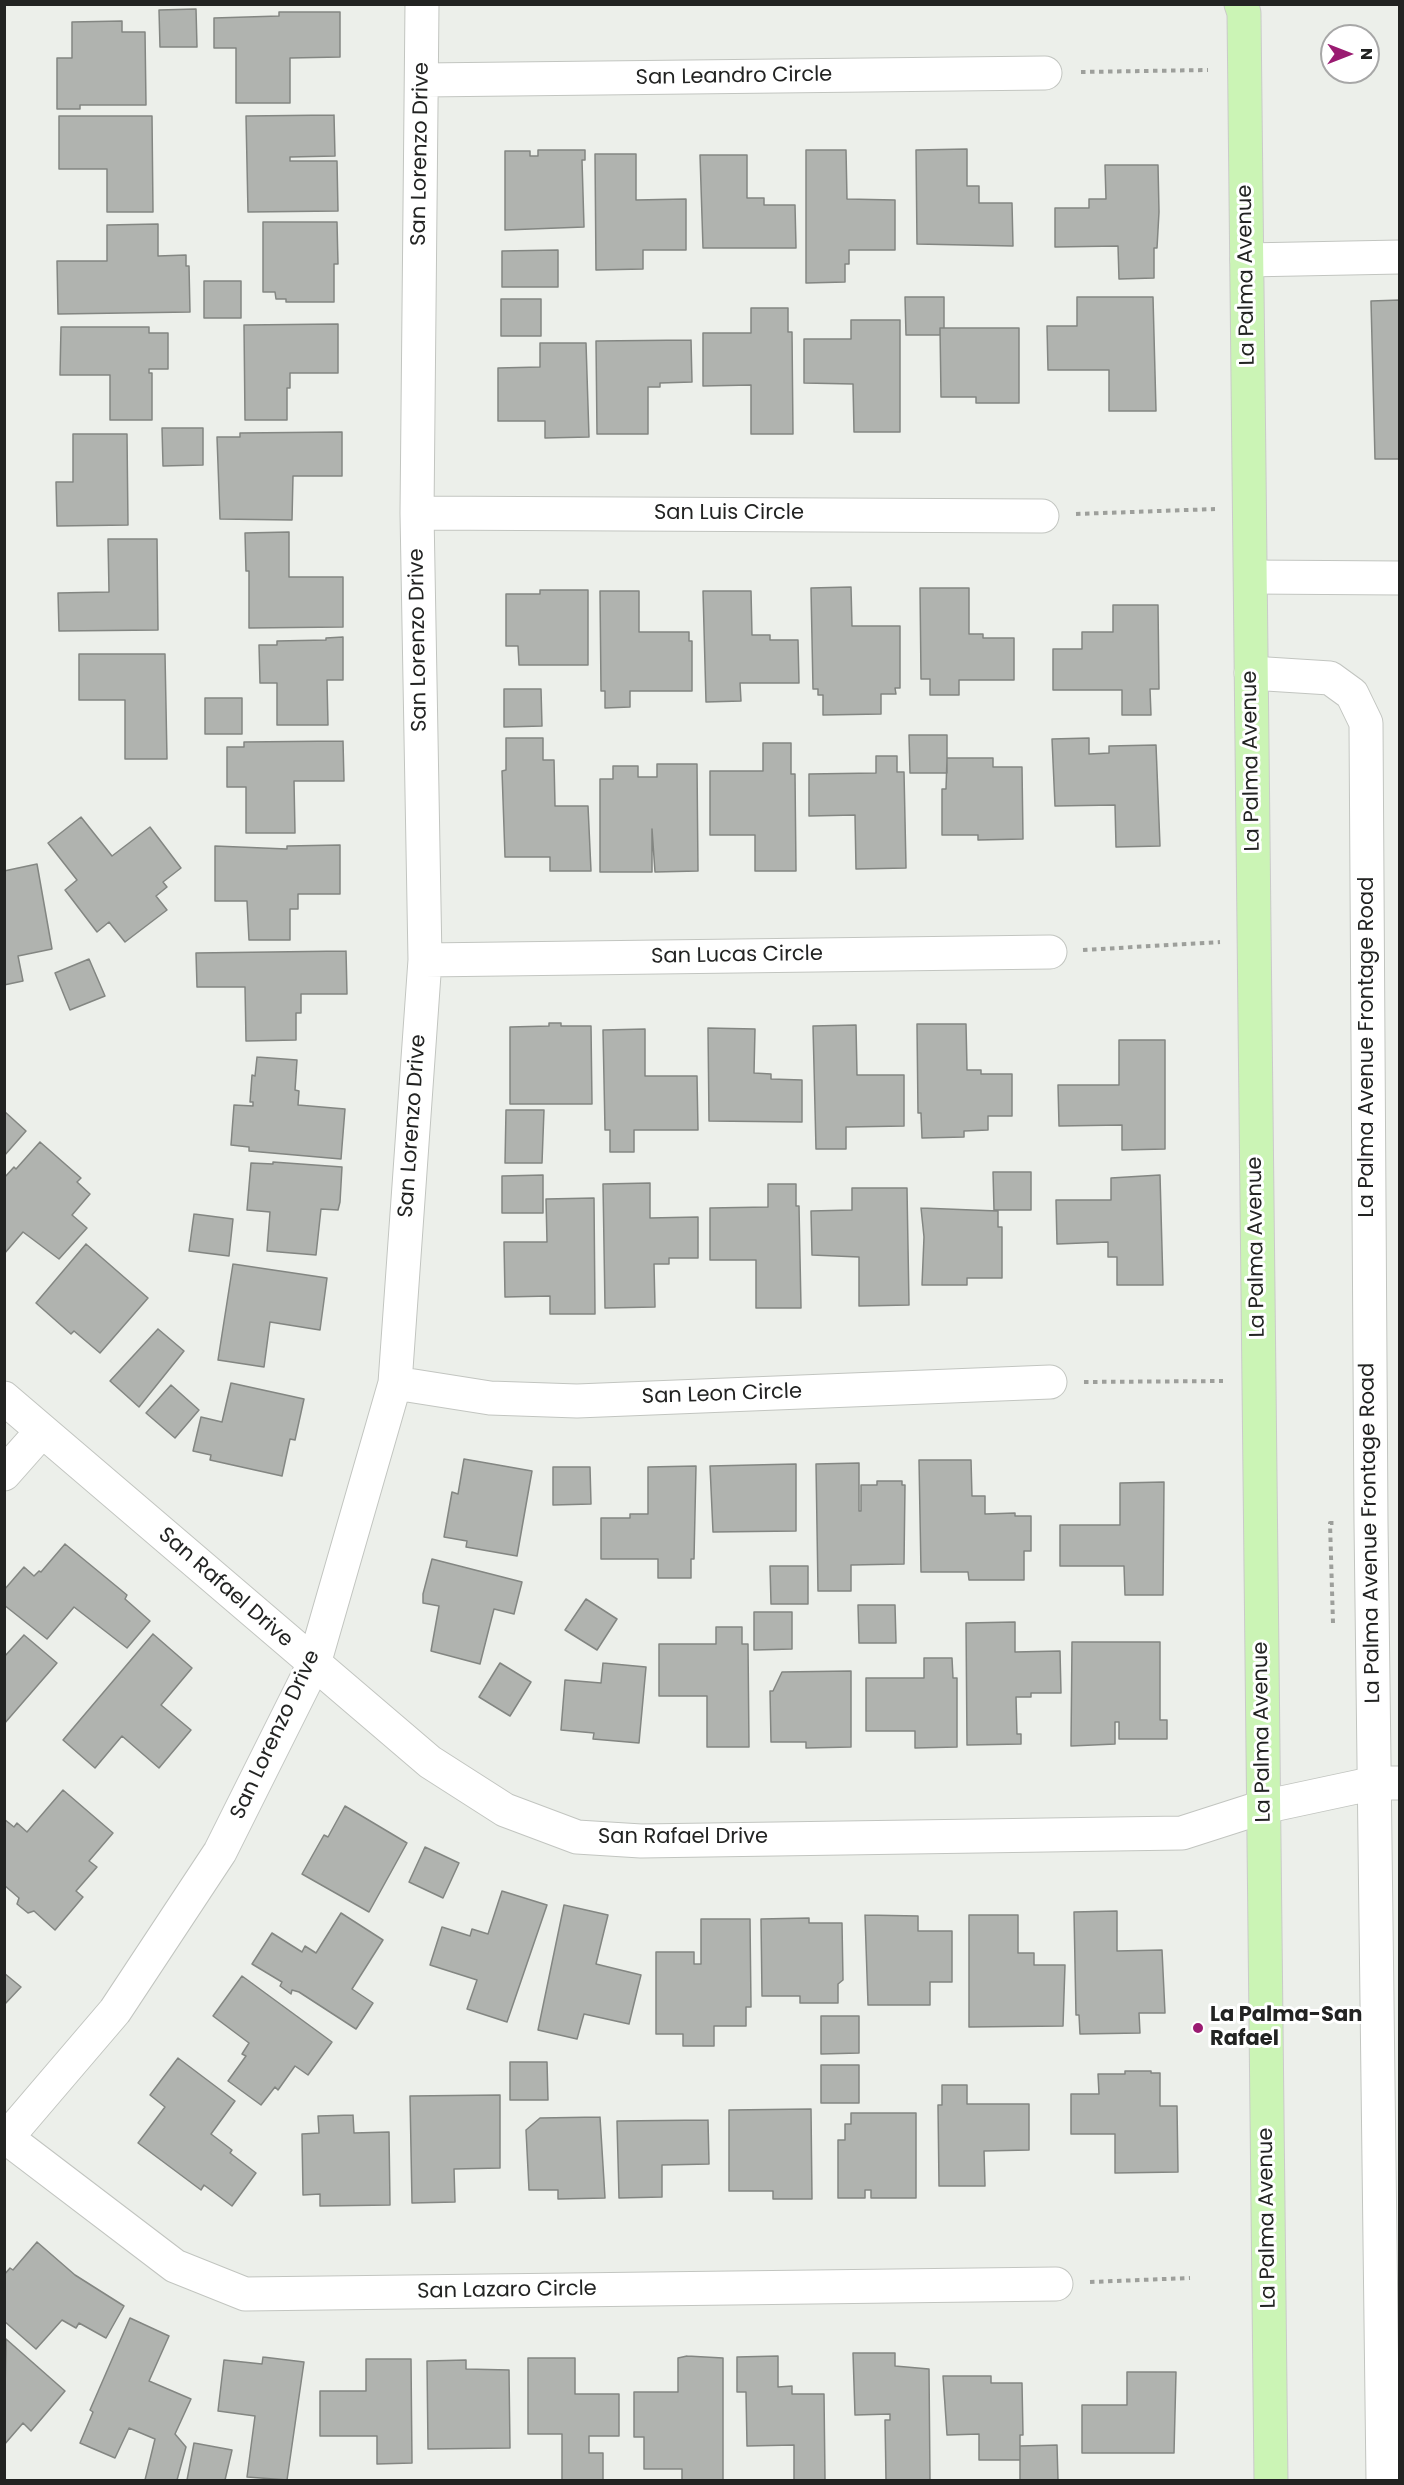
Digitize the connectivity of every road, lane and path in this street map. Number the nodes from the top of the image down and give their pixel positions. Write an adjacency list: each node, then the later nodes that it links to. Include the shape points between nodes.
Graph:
1 (422, 4): 5 (street, San Lorenzo Drive)
2 (1244, 7): 3 (main road, La Palma Avenue)
3 (1245, 69): 4 (path); 7 (main road, La Palma Avenue)
4 (1045, 73): 5 (street, San Leandro Circle)
5 (423, 80): 9 (street, San Lorenzo Drive)
6 (1400, 257): 7 (street)
7 (1247, 260): 8 (main road, La Palma Avenue)
8 (1249, 508): 10 (path); 11 (main road, La Palma Avenue)
9 (417, 513): 10 (street, San Luis Circle); 16 (street, San Lorenzo Drive)
10 (1042, 516)
11 (1251, 577): 12 (street); 13 (main road, La Palma Avenue)
12 (1400, 578)
13 (1251, 673): 14 (main road, La Palma Avenue); 24 (street, La Palma Avenue Frontage Road, via 1330,678 1352,694 1366,723)
14 (1254, 940): 15 (path); 17 (main road, La Palma Avenue)
15 (1050, 952): 16 (street, San Lucas Circle)
16 (425, 960): 19 (street, San Lorenzo Drive)
17 (1259, 1381): 18 (path); 25 (main road, La Palma Avenue)
18 (1050, 1382): 19 (street, San Leon Circle, via 578,1401 490,1398)
19 (395, 1383): 23 (street, San Lorenzo Drive)
20 (4, 1398): 21 (street, San Rafael Drive)
21 (42, 1431): 22 (street); 23 (street, San Rafael Drive)
22 (4, 1474)
23 (314, 1664): 25 (street, San Rafael Drive, via 429,1762 505,1810 578,1837 641,1841 1182,1833); 26 (street, San Lorenzo Drive, via 220,1852 115,2011)
24 (1387, 1783): 25 (street, San Rafael Drive); 30 (street, La Palma Avenue Frontage Road)
25 (1263, 1807): 29 (main road, La Palma Avenue)
26 (6, 2140): 28 (street, San Lazaro Circle, via 175,2266 245,2294)
27 (1190, 2278): 28 (path)
28 (1056, 2284)
29 (1271, 2481)
30 (1383, 2481)

